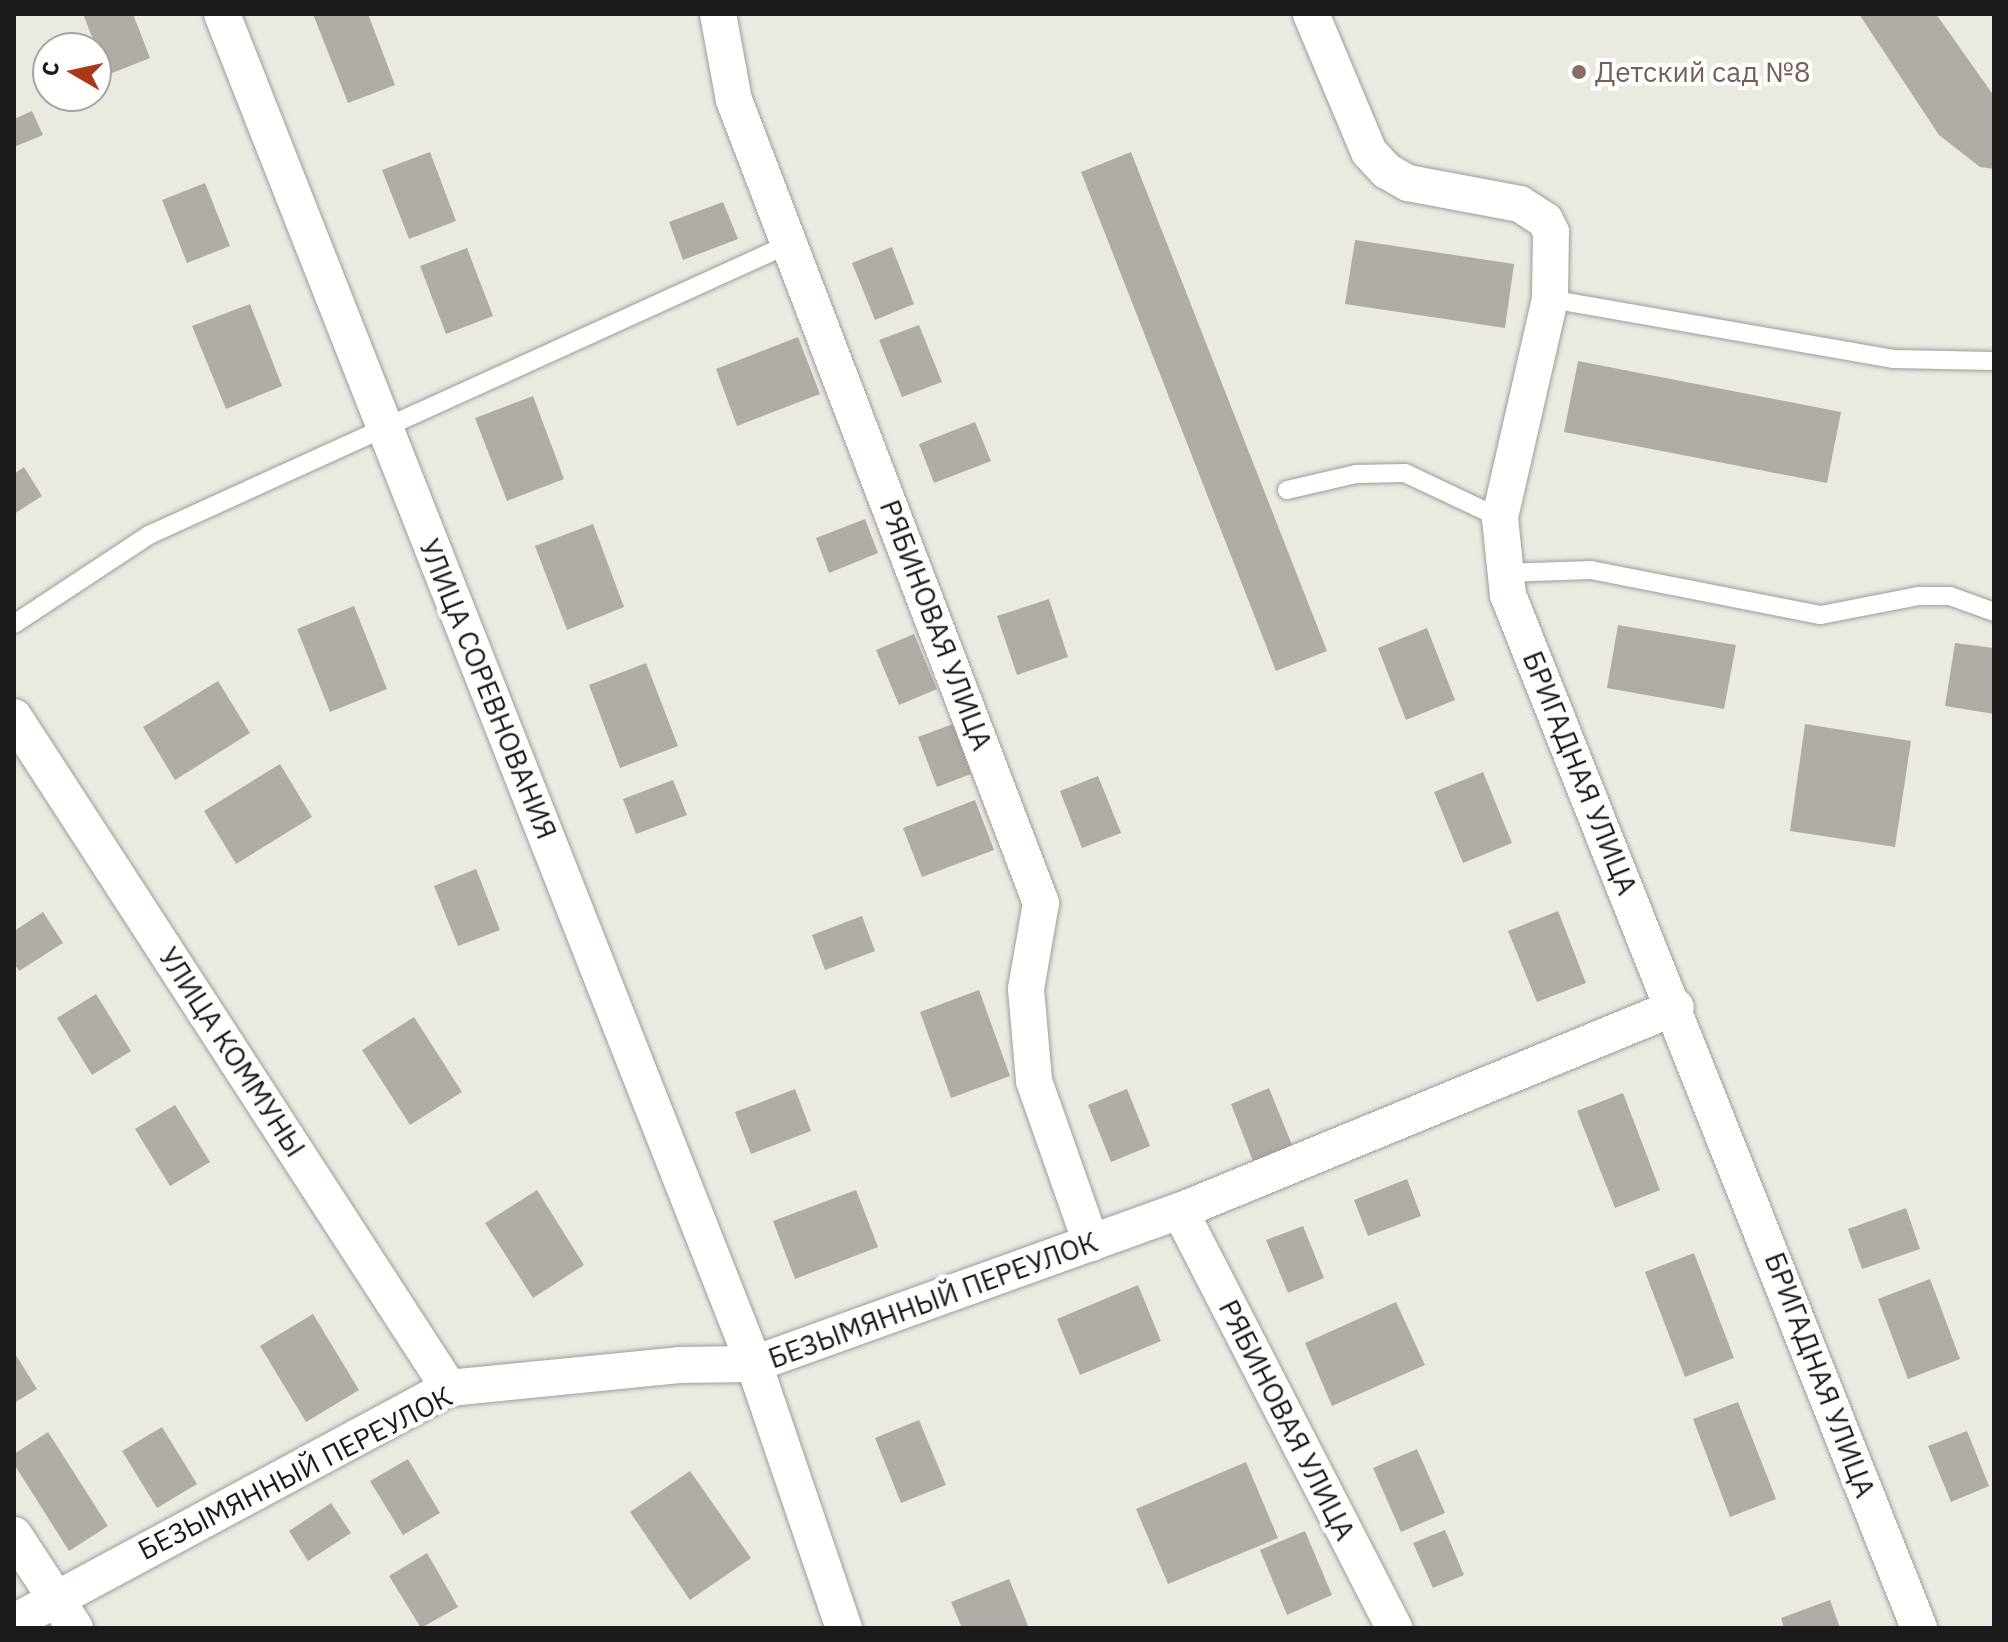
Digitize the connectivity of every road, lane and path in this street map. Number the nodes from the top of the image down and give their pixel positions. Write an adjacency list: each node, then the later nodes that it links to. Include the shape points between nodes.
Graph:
1 (222, 14): 7 (street, УЛИЦА СОРЕВНОВАНИЯ)
2 (718, 14): 4 (street, РЯБИНОВАЯ УЛИЦА, via 734,100)
3 (1311, 14): 5 (street, БРИГАДНАЯ УЛИЦА, via 1369,152 1387,171 1408,183 1503,199 1545,220 1554,258)
4 (789, 244): 7 (lane); 16 (street, РЯБИНОВАЯ УЛИЦА, via 1041,903 1026,989 1032,1068)
5 (1550, 299): 6 (lane, via 1893,359); 9 (street, БРИГАДНАЯ УЛИЦА)
6 (1994, 361)
7 (383, 424): 12 (lane, via 149,535); 17 (street, УЛИЦА СОРЕВНОВАНИЯ)
8 (1287, 490): 9 (lane, via 1356,474 1405,473)
9 (1500, 518): 10 (street, БРИГАДНАЯ УЛИЦА)
10 (1503, 573): 11 (lane, via 1591,570 1821,615 1919,596 1950,596); 14 (street, БРИГАДНАЯ УЛИЦА, via 1517,622)
11 (1994, 612)
12 (14, 624)
13 (14, 717): 18 (street, УЛИЦА КОММУНЫ)
14 (1676, 1007): 15 (street, БЕЗЫМЯННЫЙ ПЕРЕУЛОК); 24 (street, БРИГАДНАЯ УЛИЦА)
15 (1180, 1211): 16 (street, БЕЗЫМЯННЫЙ ПЕРЕУЛОК); 23 (street, РЯБИНОВАЯ УЛИЦА)
16 (1091, 1243): 17 (street, БЕЗЫМЯННЫЙ ПЕРЕУЛОК)
17 (754, 1364): 18 (street, БЕЗЫМЯННЫЙ ПЕРЕУЛОК, via 679,1365); 22 (street, УЛИЦА СОРЕВНОВАНИЯ)
18 (449, 1388): 20 (street, БЕЗЫМЯННЫЙ ПЕРЕУЛОК)
19 (14, 1535): 20 (street)
20 (66, 1613): 21 (street, БЕЗЫМЯННЫЙ ПЕРЕУЛОК)
21 (14, 1622)
22 (844, 1628)
23 (1394, 1628)
24 (1919, 1628)

